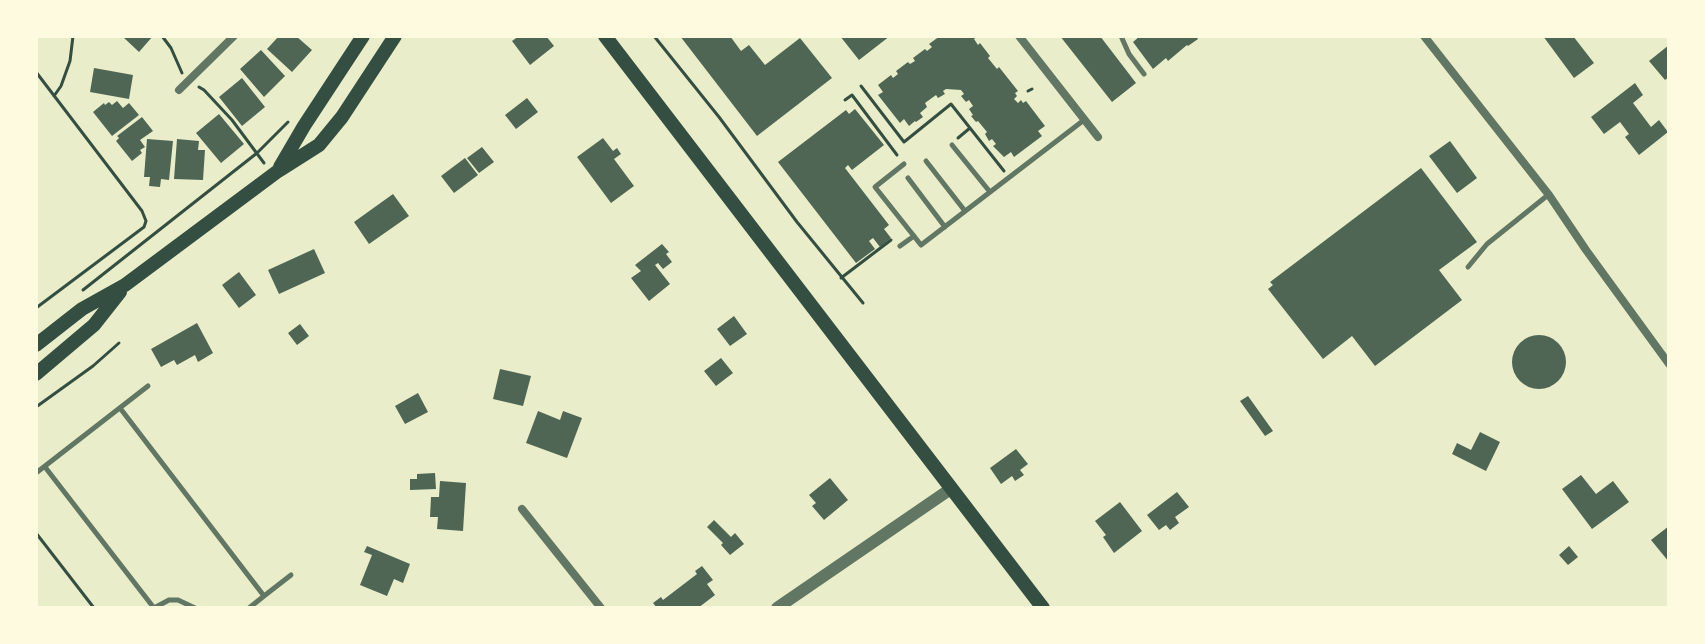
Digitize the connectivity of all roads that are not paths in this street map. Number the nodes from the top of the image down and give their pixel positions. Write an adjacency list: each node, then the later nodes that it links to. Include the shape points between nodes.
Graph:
1 (234, 36): 9 (street)
2 (363, 36): 15 (main road)
3 (395, 36): 15 (main road, via 319,145)
4 (605, 36): 32 (main road)
5 (1019, 36): 10 (street)
6 (1121, 36): 8 (lane)
7 (1424, 36): 18 (street)
8 (1144, 74)
9 (179, 90)
10 (1084, 120): 11 (street); 17 (lane)
11 (1098, 137)
12 (952, 145): 17 (lane)
13 (926, 161): 19 (lane)
14 (904, 164): 21 (lane, via 875,187)
15 (275, 173): 24 (main road)
16 (908, 178): 20 (lane)
17 (990, 192): 19 (lane)
18 (1549, 195): 23 (lane, via 1487,244); 26 (street)
19 (965, 211): 20 (lane)
20 (945, 227): 21 (lane, via 921,245)
21 (914, 236): 22 (lane)
22 (900, 246)
23 (1468, 267)
24 (125, 285): 25 (main road, via 82,309); 27 (main road, via 94,325)
25 (36, 345)
26 (1669, 364)
27 (36, 374)
28 (148, 386): 29 (lane)
29 (120, 408): 30 (lane); 35 (lane)
30 (45, 467): 31 (lane); 36 (lane)
31 (36, 473)
32 (952, 488): 40 (street); 41 (main road)
33 (522, 509): 39 (street)
34 (291, 575): 35 (lane)
35 (264, 596): 38 (lane)
36 (154, 608): 37 (lane, via 178,600)
37 (195, 608)
38 (249, 608)
39 (601, 608)
40 (777, 608)
41 (1043, 608)

